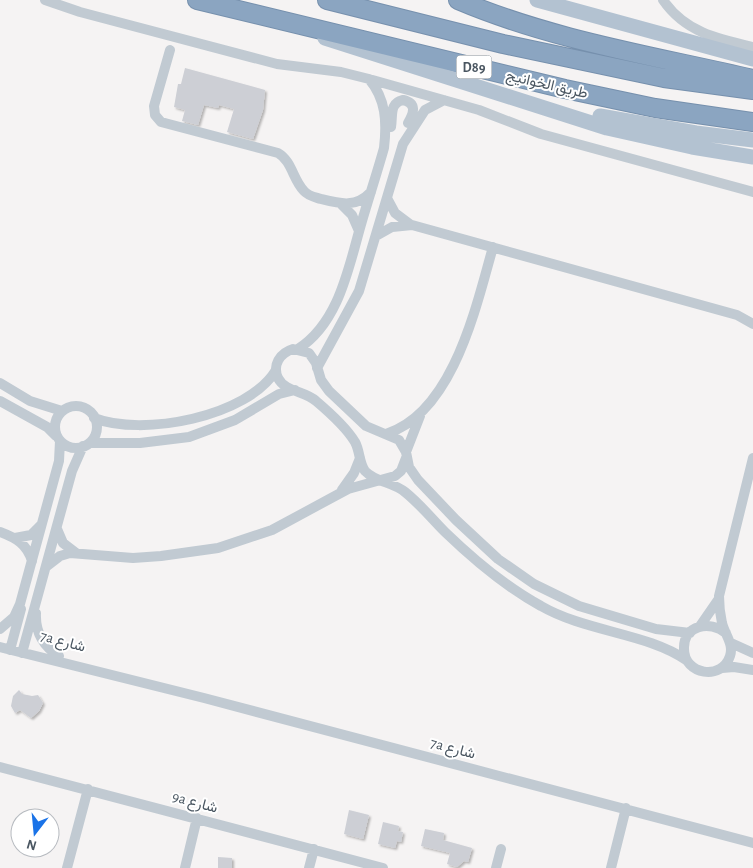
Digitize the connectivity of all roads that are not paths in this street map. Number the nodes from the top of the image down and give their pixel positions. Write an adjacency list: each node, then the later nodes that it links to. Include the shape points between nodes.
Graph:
1 (45, 0): 11 (street, via 286,66 341,72)
2 (197, 0): 7 (highway, طريق الخوانيج / D89)
3 (328, 0): 13 (highway, طريق الخوانيج / D89, via 512,46 664,78)
4 (537, 0): 10 (main road)
5 (663, 0): 8 (street, via 677,18 697,32)
6 (465, 2): 12 (highway, via 570,38)
7 (274, 20): 15 (main road); 16 (highway, طريق الخوانيج / D89, via 565,90 655,108)
8 (753, 47)
9 (170, 50): 24 (street, via 154,106 157,119 165,124 278,153 306,193)
10 (753, 59)
11 (369, 79): 14 (street); 18 (street, via 384,108)
12 (753, 79)
13 (753, 90)
14 (445, 100): 19 (street, via 431,105 421,115); 22 (street, via 527,130)
15 (525, 101): 17 (main road, via 649,126); 20 (main road, via 649,138)
16 (753, 122)
17 (753, 140)
18 (384, 148): 19 (street, via 391,127 392,108 398,101 407,101 414,113 405,130); 21 (street)
19 (400, 152): 23 (street)
20 (753, 157)
21 (371, 192): 24 (street, via 356,203); 26 (street)
22 (753, 192)
23 (387, 198): 25 (street, via 396,213); 27 (street)
24 (342, 205): 26 (street, via 352,215)
25 (412, 225): 27 (street, via 392,226); 28 (street)
26 (359, 231): 30 (street, via 338,299 315,335)
27 (376, 236): 31 (street, via 352,306)
28 (493, 247): 29 (street, via 737,315); 37 (street, via 464,340 448,373)
29 (753, 324)
30 (298, 349): 31 (street, via 309,353); 32 (street, via 283,354)
31 (317, 368): 39 (street, via 324,386 360,422)
32 (276, 370): 34 (street, via 280,381); 38 (street, via 263,386 239,400 188,420 140,426 112,424)
33 (0, 383): 36 (street, via 30,401)
34 (295, 390): 41 (street, via 280,394 235,420 189,437 140,443); 43 (street, via 315,399 348,433)
35 (0, 401): 40 (street, via 47,427)
36 (62, 411): 38 (street, via 80,407); 40 (street, via 56,420)
37 (422, 413): 39 (street, via 402,428); 42 (street)
38 (94, 418): 41 (street, via 96,431)
39 (386, 434): 42 (street, via 399,440)
40 (59, 439): 41 (street, via 71,447); 47 (street, via 59,461)
41 (86, 444): 48 (street, via 74,465)
42 (406, 455): 45 (street, via 396,476); 59 (street, via 418,480 456,520 498,559 534,584 595,612 664,631)
43 (360, 458): 45 (street, via 365,470); 46 (street, via 350,480)
44 (753, 458): 55 (street)
45 (382, 480): 46 (street); 67 (street, via 405,492 472,557 533,602 573,621 661,646)
46 (339, 493): 51 (street, via 272,530 218,548 133,558)
47 (42, 524): 50 (street, via 31,535); 52 (street)
48 (57, 528): 51 (street, via 63,543); 53 (street)
49 (0, 532): 50 (street)
50 (15, 538): 52 (street, via 26,548)
51 (76, 553): 53 (street, via 60,556)
52 (32, 561): 54 (street)
53 (47, 566): 56 (street)
54 (24, 591): 58 (street, via 14,616); 63 (street)
55 (719, 596): 57 (street); 60 (street)
56 (38, 597): 64 (street); 66 (street, via 38,630 48,648)
57 (700, 626): 59 (street); 60 (street, via 714,626)
58 (0, 629)
59 (690, 633): 67 (street, via 684,646)
60 (726, 633): 62 (street)
61 (0, 640): 63 (street, 7a شارع)
62 (731, 643): 65 (street); 68 (street, via 730,657)
63 (7, 647): 64 (street, 7a شارع)
64 (23, 649): 66 (street, 7a شارع); 70 (street, 7a شارع)
65 (753, 653)
66 (59, 656): 70 (street, 7a شارع)
67 (686, 660): 68 (street, via 702,672)
68 (722, 668): 69 (street)
69 (753, 670)
70 (146, 683): 73 (street, 7a شارع)
71 (0, 767): 72 (street, 9a شارع)
72 (88, 789): 74 (street, 9a شارع); 78 (street)
73 (626, 808): 75 (street, 7a شارع); 83 (street)
74 (197, 818): 76 (street, 9a شارع); 79 (street)
75 (753, 843)
76 (314, 849): 80 (street); 81 (street, 9a شارع)
77 (501, 849): 82 (street)
78 (68, 868)
79 (185, 868)
80 (309, 868)
81 (382, 868)
82 (496, 868)
83 (611, 868)

